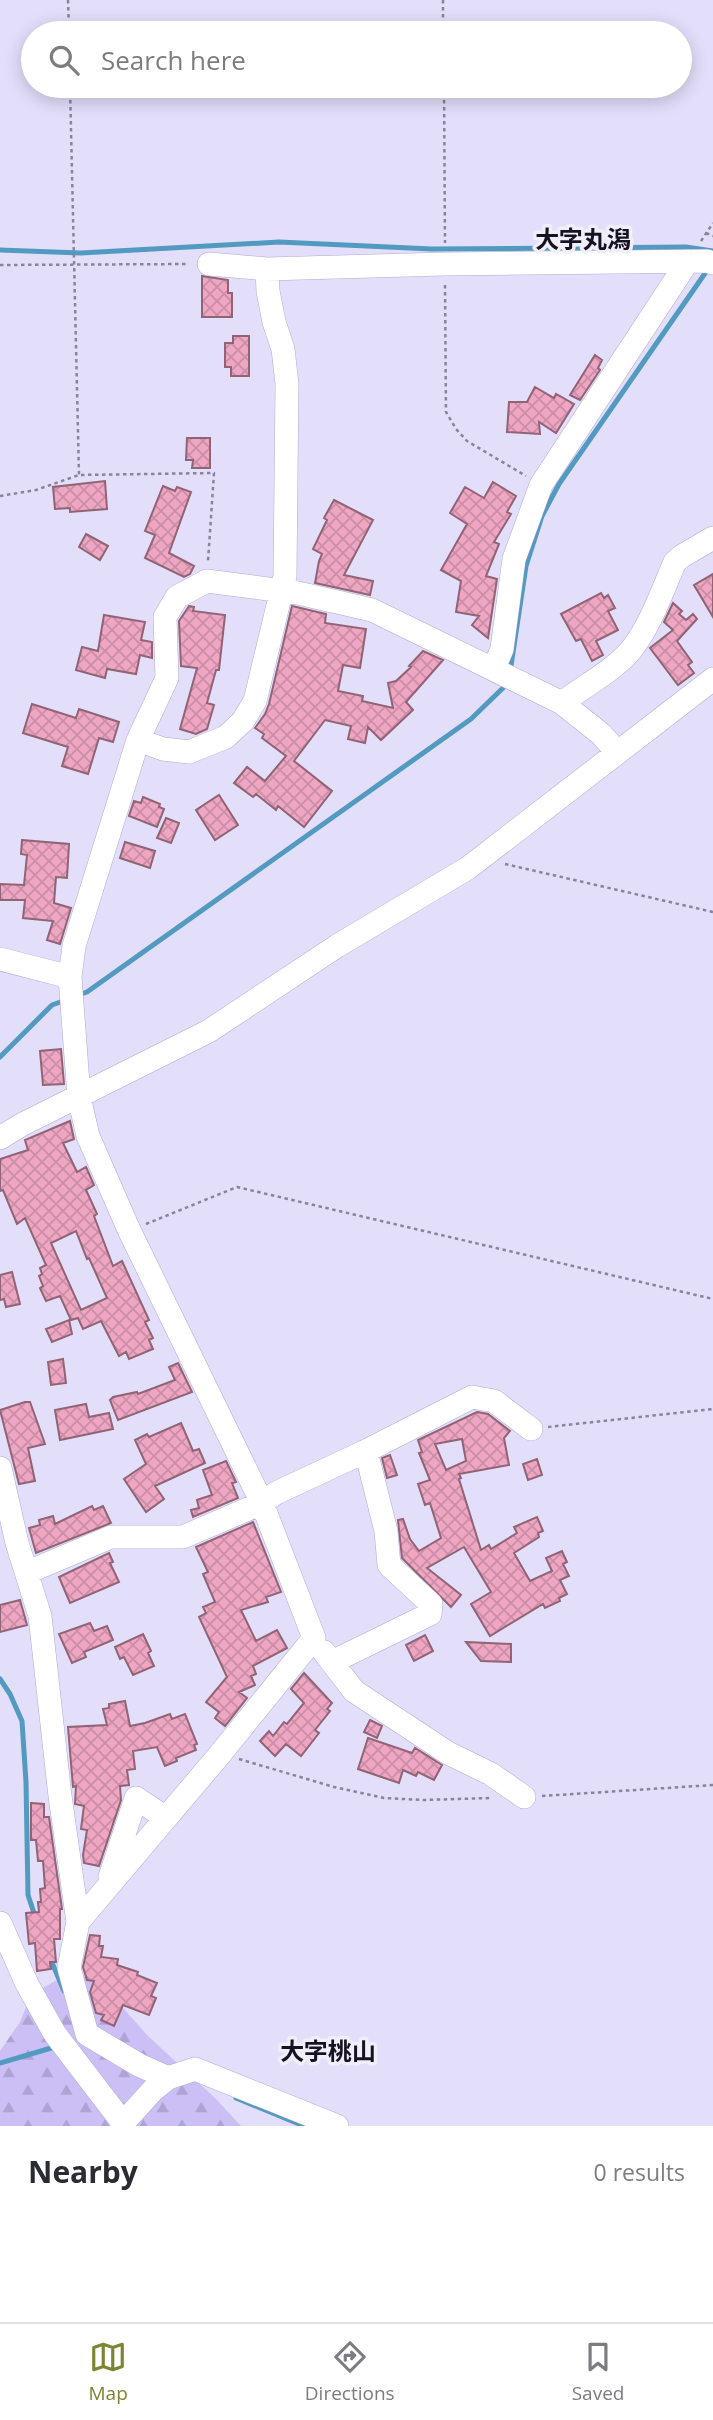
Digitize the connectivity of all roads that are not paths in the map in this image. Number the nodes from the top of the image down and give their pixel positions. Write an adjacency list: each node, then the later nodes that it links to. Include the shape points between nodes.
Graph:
1 (688, 261): 2 (street); 4 (street); 7 (street, via 541,485 514,559 502,649)
2 (713, 263)
3 (209, 264): 4 (street)
4 (267, 269): 6 (street, via 286,384 285,576)
5 (713, 538): 9 (street, via 675,562 630,651)
6 (280, 593): 7 (street, via 372,610); 10 (street, via 255,701 243,721 226,737 189,752); 10 (street, via 207,581 177,597 165,617 167,678)
7 (494, 668): 9 (street)
8 (713, 679): 11 (street)
9 (562, 703): 11 (street)
10 (138, 740): 13 (street, via 74,946)
11 (617, 752): 14 (street, via 481,858 209,1031)
12 (0, 959): 13 (street)
13 (70, 977): 14 (street)
14 (79, 1097): 15 (street); 19 (street, via 88,1136 130,1230)
15 (0, 1138)
16 (531, 1429): 17 (street, via 494,1401 472,1397)
17 (366, 1451): 19 (street); 22 (street, via 386,1531 389,1565 431,1604 430,1614)
18 (0, 1468): 20 (street)
19 (262, 1503): 20 (street, via 183,1537 111,1537); 21 (street)
20 (28, 1572): 26 (street, via 40,1615)
21 (314, 1638): 22 (street); 24 (street)
22 (332, 1662): 23 (street, via 354,1690)
23 (524, 1797)
24 (166, 1818): 25 (street); 25 (street, via 136,1798)
25 (107, 1888): 26 (street)
26 (78, 1922): 28 (street, via 69,1968)
27 (0, 1923): 29 (street, via 27,1984)
28 (88, 2034): 29 (street); 30 (street)
29 (71, 2054): 31 (street)
30 (168, 2078): 31 (street); 32 (street, via 195,2069)
31 (124, 2125)
32 (337, 2126)

